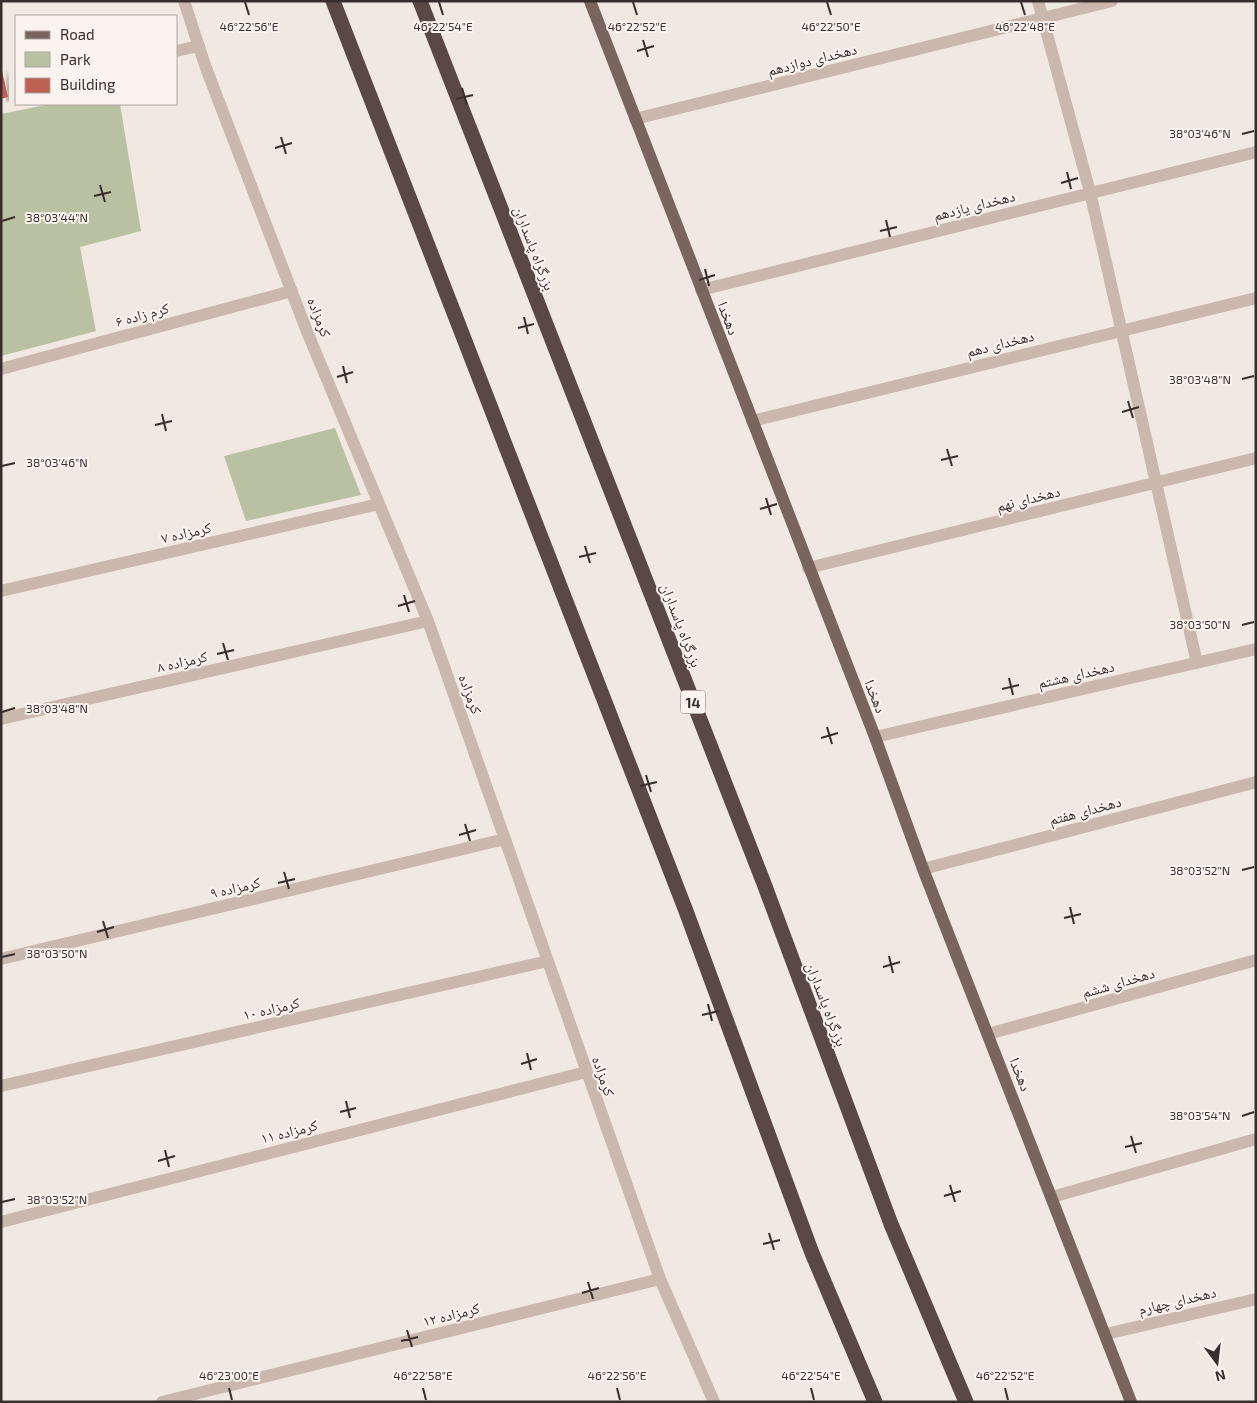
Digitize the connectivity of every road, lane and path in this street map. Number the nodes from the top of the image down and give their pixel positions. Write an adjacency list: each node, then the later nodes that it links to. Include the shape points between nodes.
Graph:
1 (184, 1): 8 (street, کرمزاده)
2 (333, 1): 46 (highway, via 686,911 812,1253)
3 (420, 1): 47 (highway, بزرگراه پاسداران / 14, via 763,881 891,1224)
4 (590, 1): 10 (main road, دهخدا)
5 (1038, 1): 7 (street)
6 (1112, 1): 7 (street, دهخدای دوازدهم)
7 (1042, 18): 10 (street, دهخدای دوازدهم); 12 (street)
8 (199, 46): 9 (street); 14 (street, کرمزاده)
9 (178, 51)
10 (635, 120): 13 (main road, دهخدا)
11 (1256, 152): 12 (street, دهخدای یازدهم)
12 (1090, 192): 13 (street, دهخدای یازدهم); 16 (street)
13 (701, 290): 18 (main road, دهخدا)
14 (292, 291): 17 (street, کرم زاده ۶); 21 (street, کرمزاده)
15 (1256, 298): 16 (street, دهخدای دهم)
16 (1121, 330): 18 (street, دهخدای دهم); 20 (street)
17 (1, 369)
18 (752, 421): 22 (main road, دهخدا)
19 (1256, 458): 20 (street, دهخدای نهم)
20 (1155, 484): 22 (street, دهخدای نهم); 26 (street)
21 (379, 504): 23 (street, کرمزاده ٧); 24 (street, کرمزاده)
22 (808, 568): 28 (main road, دهخدا)
23 (1, 591)
24 (428, 621): 27 (street, کرمزاده ٨); 30 (street, کرمزاده)
25 (1256, 649): 26 (street, دهخدای هشتم)
26 (1197, 663): 28 (street, دهخدای هشتم)
27 (1, 719)
28 (875, 737): 31 (main road, دهخدا)
29 (1256, 782): 31 (street, دهخدای هفتم)
30 (505, 839): 32 (street, کرمزاده ٩); 34 (street, کرمزاده)
31 (923, 869): 35 (main road, دهخدا)
32 (1, 959)
33 (1256, 960): 35 (street, دهخدای ششم)
34 (548, 961): 36 (street, کرمزاده); 37 (street, کرمزاده ١٠)
35 (988, 1034): 39 (main road, دهخدا)
36 (586, 1072): 40 (street, کرمزاده ١١); 41 (street, کرمزاده)
37 (1, 1086)
38 (1256, 1139): 39 (street)
39 (1052, 1197): 43 (main road, دهخدا)
40 (1, 1222)
41 (660, 1279): 44 (street, کرمزاده ١٢); 45 (street, کرمزاده)
42 (1256, 1299): 43 (street, دهخدای چهارم)
43 (1106, 1334): 48 (main road, دهخدا)
44 (162, 1402)
45 (714, 1402)
46 (876, 1402)
47 (966, 1402)
48 (1131, 1402)

